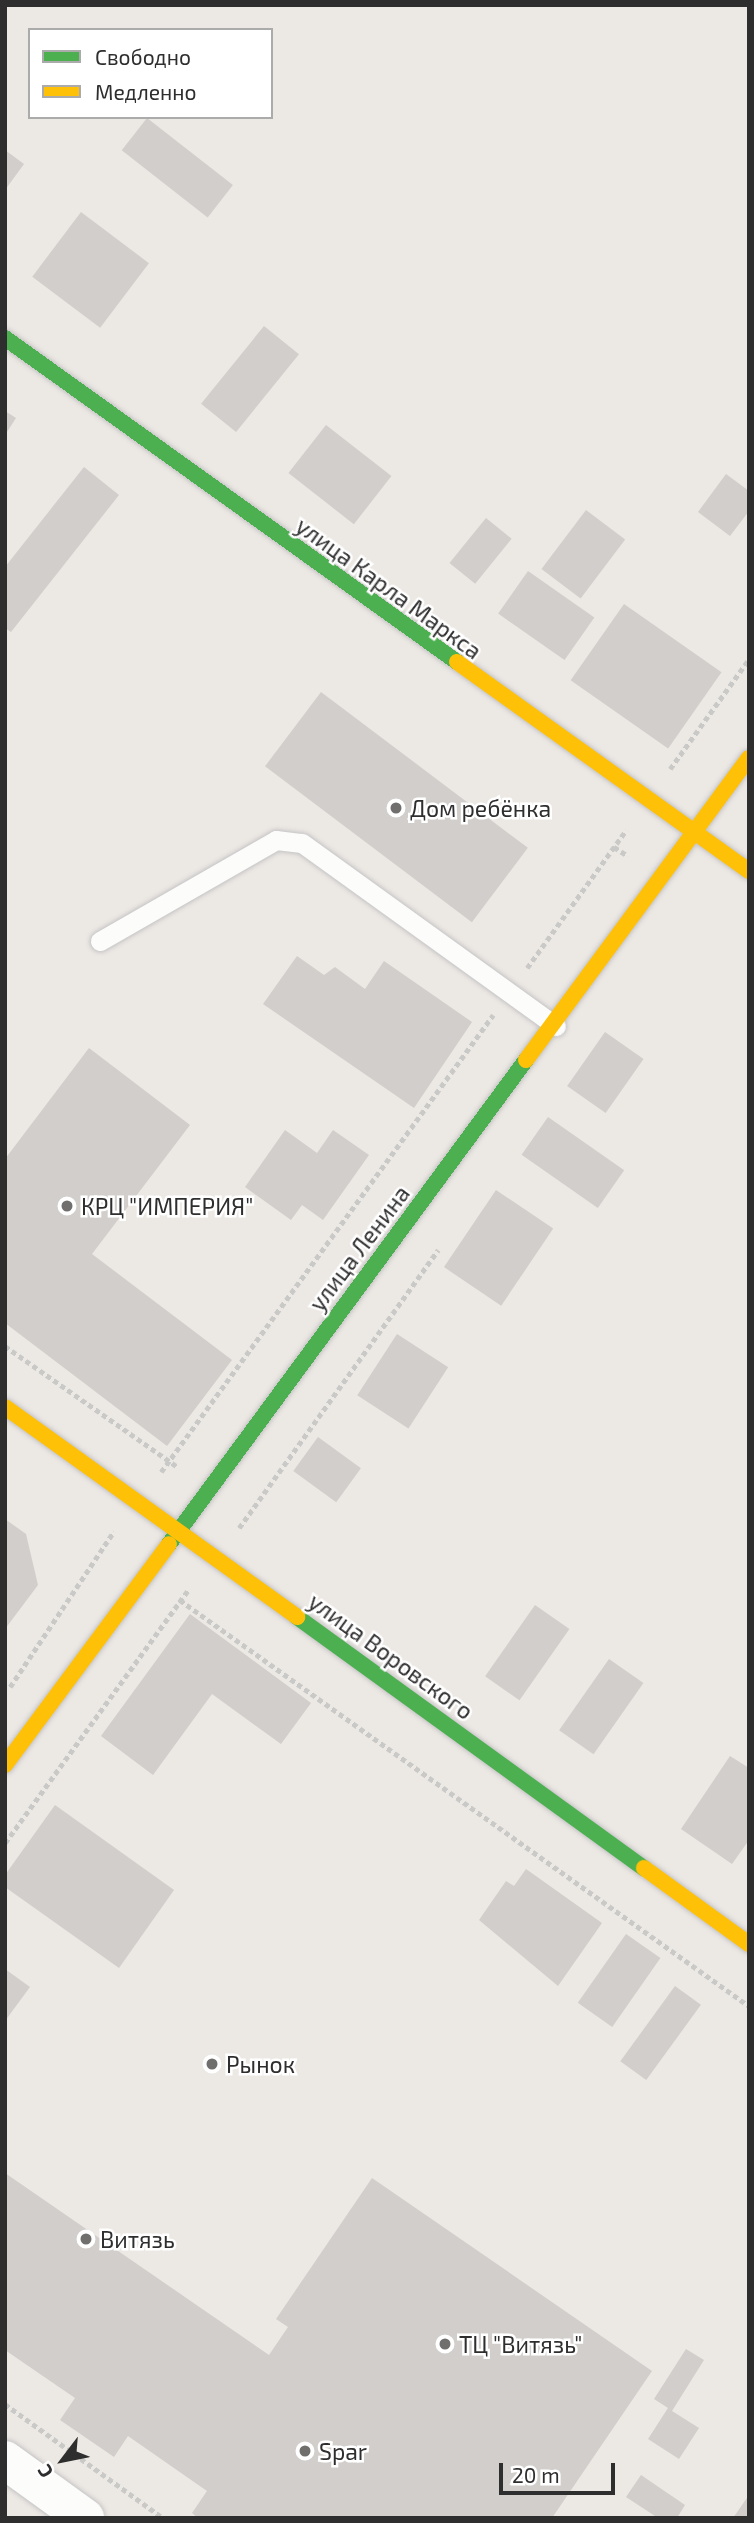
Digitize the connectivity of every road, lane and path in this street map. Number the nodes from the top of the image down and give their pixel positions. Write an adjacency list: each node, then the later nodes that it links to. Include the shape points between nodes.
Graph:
1 (5, 338): 4 (street, улица Карла Маркса)
2 (749, 659): 4 (path)
3 (749, 758): 5 (street, улица Ленина)
4 (647, 801): 5 (street, улица Карла Маркса); 8 (path)
5 (695, 833): 6 (street, улица Карла Маркса); 9 (street, улица Ленина)
6 (749, 871)
7 (100, 941): 8 (lane, via 276,840 302,842)
8 (510, 992): 9 (lane); 13 (path)
9 (556, 1026): 14 (street, улица Ленина)
10 (448, 1237): 16 (path)
11 (5, 1346): 13 (path)
12 (5, 1407): 15 (street, улица Воровского)
13 (170, 1461): 14 (path); 15 (path)
14 (205, 1488): 16 (path); 17 (street, улица Ленина)
15 (136, 1501): 17 (street, улица Воровского); 18 (path)
16 (248, 1516): 19 (path)
17 (175, 1528): 19 (street, улица Воровского); 20 (street, улица Ленина)
18 (104, 1546): 20 (path); 22 (path)
19 (215, 1557): 21 (path); 25 (street, улица Воровского)
20 (142, 1574): 21 (path); 23 (street, улица Ленина)
21 (180, 1600): 24 (path); 26 (path)
22 (5, 1694)
23 (5, 1765)
24 (5, 1843)
25 (749, 1944)
26 (749, 2006)
27 (5, 2404): 30 (path)
28 (5, 2460): 29 (street)
29 (85, 2518)
30 (163, 2518)

